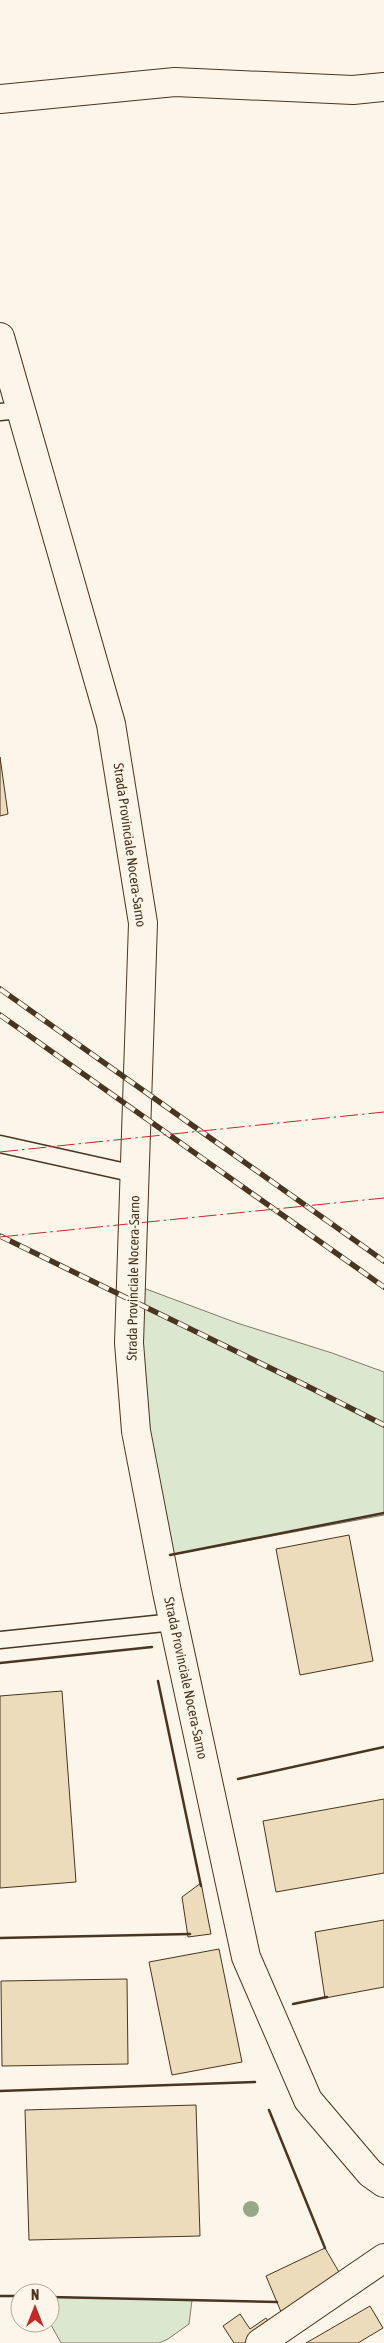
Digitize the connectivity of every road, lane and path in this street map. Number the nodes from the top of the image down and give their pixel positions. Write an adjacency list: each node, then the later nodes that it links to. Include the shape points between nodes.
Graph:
1 (384, 87): 2 (main road, via 353,90 176,82)
2 (0, 99)
3 (0, 338): 4 (main road, Strada Provinciale Nocera-Sarno)
4 (10, 411): 6 (main road, Strada Provinciale Nocera-Sarno, via 111,724 143,923)
5 (0, 1144): 6 (lane)
6 (135, 1174): 7 (main road, Strada Provinciale Nocera-Sarno, via 129,1343 136,1431)
7 (174, 1622): 8 (lane); 9 (main road, Strada Provinciale Nocera-Sarno, via 246,1957 308,2100 370,2173)
8 (0, 1640)
9 (384, 2183)
10 (384, 2258): 11 (main road)
11 (260, 2343)

